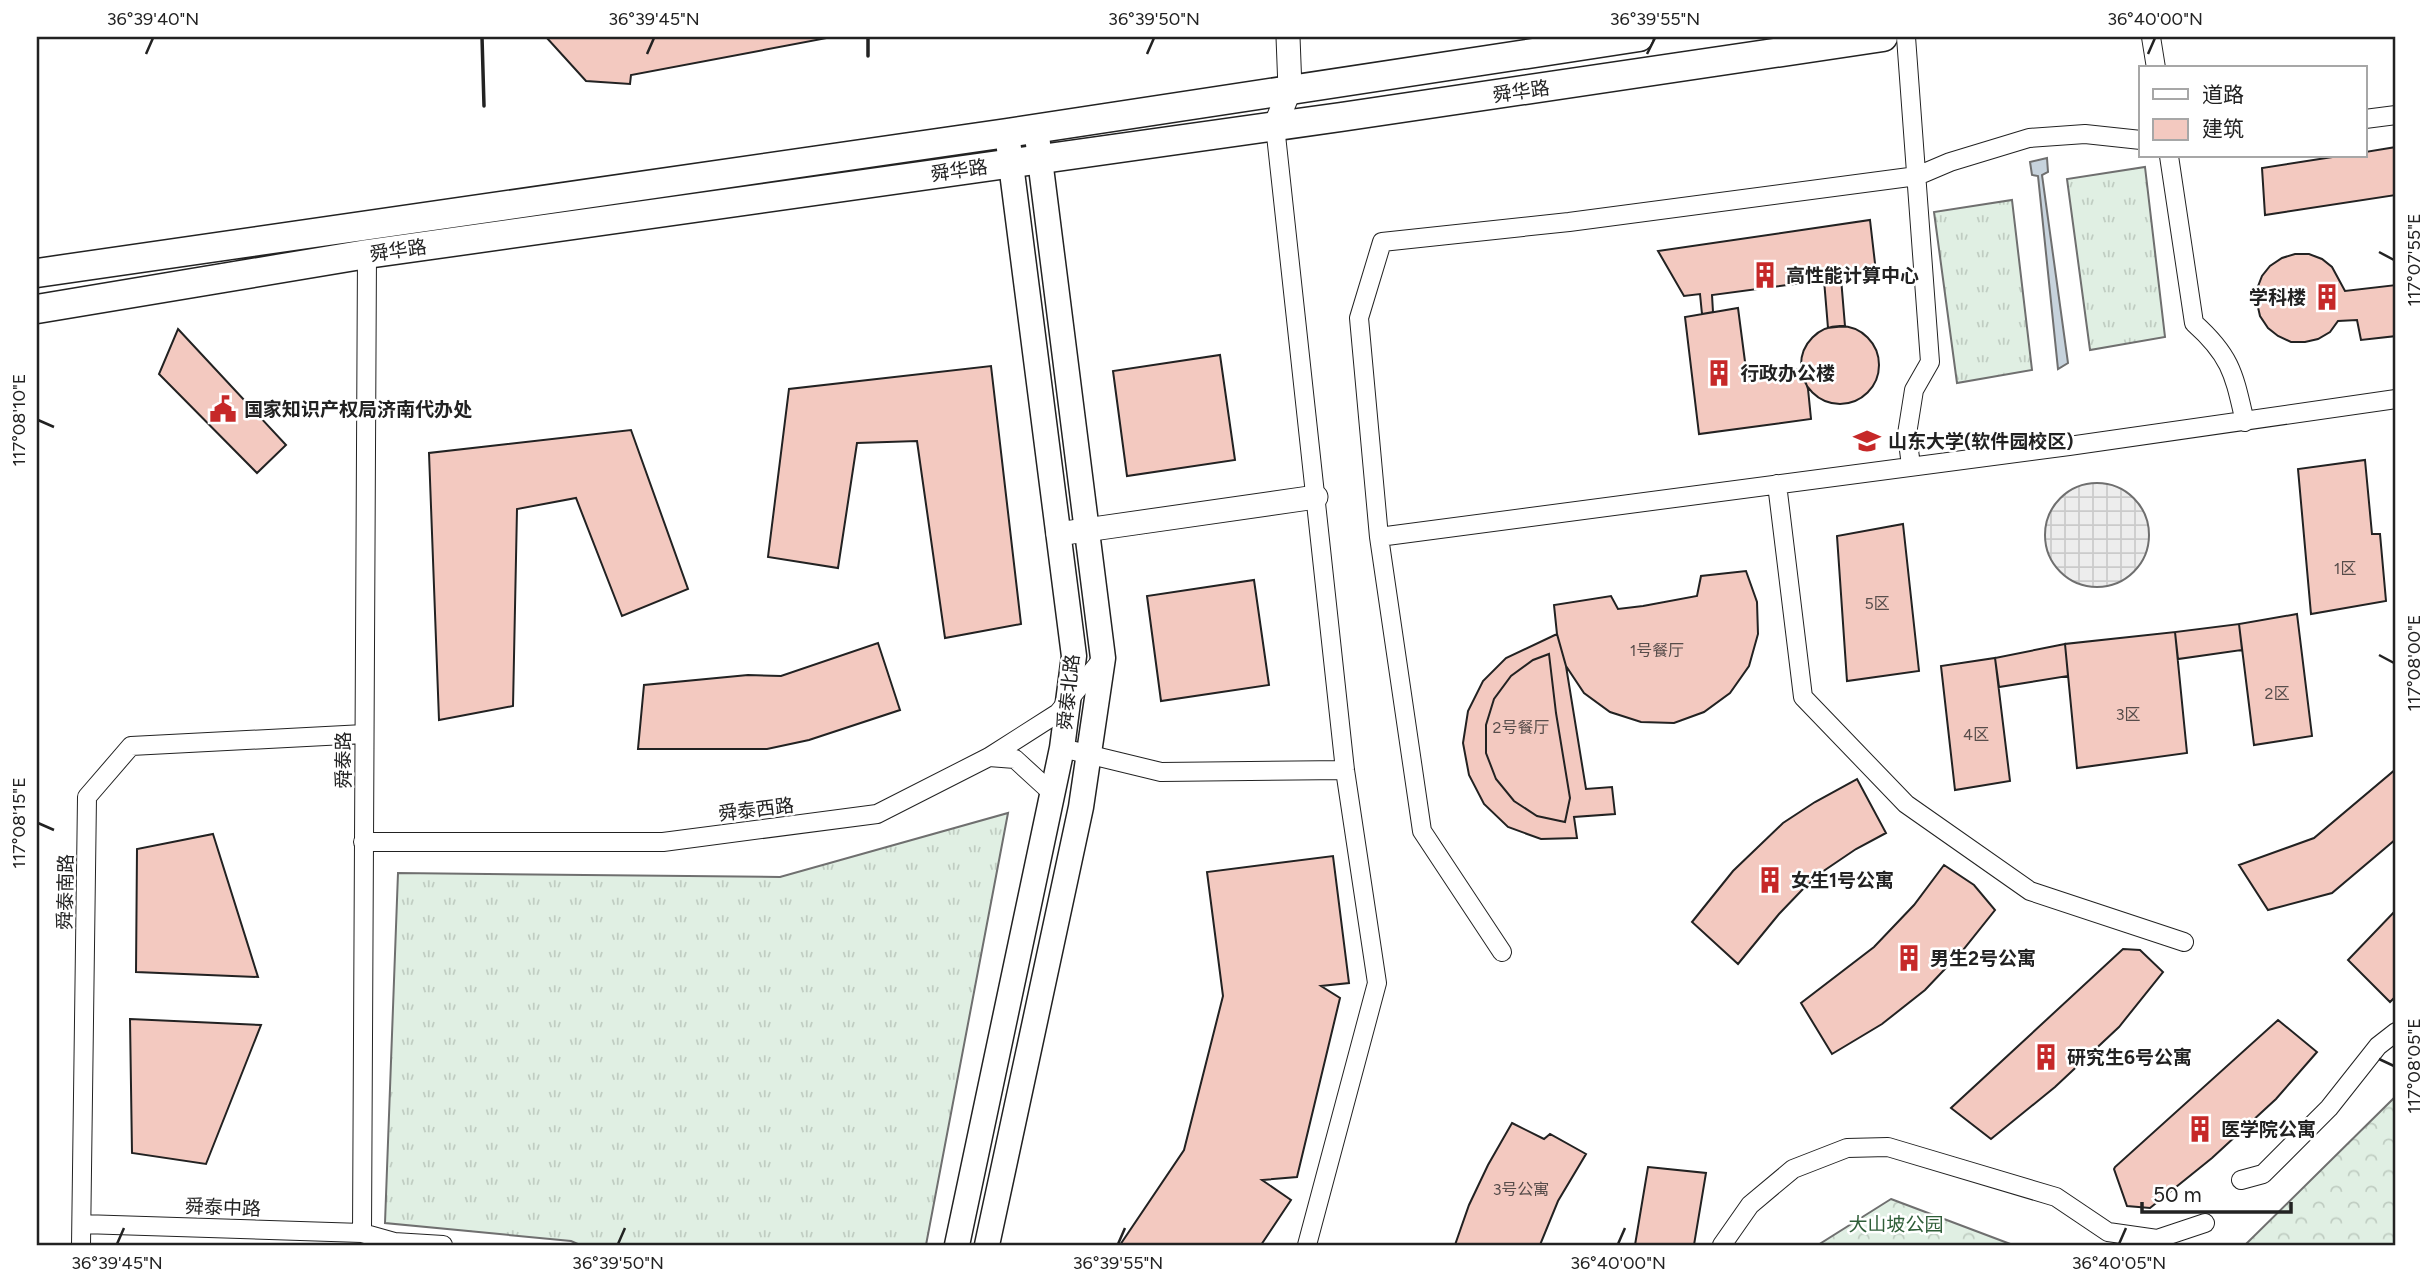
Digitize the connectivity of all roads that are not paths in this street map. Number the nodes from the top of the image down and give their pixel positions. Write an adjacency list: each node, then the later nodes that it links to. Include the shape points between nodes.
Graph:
1 (1288, 37): 7 (street)
2 (1639, 37): 7 (main road, 舜华路)
3 (1883, 37): 10 (main road, 舜华路)
4 (1906, 37): 17 (street)
5 (2151, 37): 6 (street)
6 (2156, 66)
7 (1290, 89): 10 (street); 11 (main road, 舜华路)
8 (2396, 116): 9 (street)
9 (2366, 119)
10 (1275, 127): 15 (main road, 舜华路); 25 (street)
11 (1036, 128): 12 (main road, 舜华路); 15 (main road)
12 (1007, 133): 16 (main road, 舜泰北路); 19 (main road, 舜华路)
13 (2139, 140): 17 (street, via 2085,134 2029,138)
14 (2169, 158): 22 (street, via 2194,323 2215,342 2234,373)
15 (1039, 160): 16 (main road, 舜华路); 26 (main road)
16 (1011, 163): 18 (main road, 舜华路); 27 (main road, 舜泰北路)
17 (1917, 176): 23 (street, via 1930,362 1914,390 1907,434); 28 (street, via 1382,242 1359,318)
18 (367, 254): 20 (main road, 舜华路); 31 (street, 舜泰路)
19 (37, 272)
20 (37, 309)
21 (2396, 399): 22 (street)
22 (2245, 422): 23 (street)
23 (1911, 466): 24 (street)
24 (1777, 484): 28 (street); 38 (street, via 1803,697 1906,804 2030,891)
25 (1316, 497): 26 (street); 35 (street)
26 (1086, 531): 27 (street); 29 (main road)
27 (1058, 534): 30 (main road, 舜泰北路, via 1074,656)
28 (1379, 537): 39 (street, via 1422,831)
29 (1103, 659): 30 (street, 舜泰西路); 33 (main road)
30 (1068, 702): 32 (main road, 舜泰北路); 34 (street, 舜泰西路)
31 (364, 734): 37 (street, 舜泰路); 43 (street, 舜泰南路, via 131,747 87,797)
32 (1062, 748): 33 (street); 36 (main road, 舜泰北路)
33 (1088, 754): 35 (street, via 1161,772); 48 (main road, via 1081,807)
34 (989, 758): 36 (street, via 1016,759 1051,792); 37 (street, 舜泰西路, via 877,814 663,842)
35 (1345, 770): 49 (street, via 1377,983)
36 (1051, 799): 47 (main road, 舜泰北路)
37 (363, 842): 44 (street, 舜泰路)
38 (2185, 943)
39 (1502, 951)
40 (2396, 1032): 41 (street, via 2378,1046 2329,1108 2263,1174)
41 (2241, 1180)
42 (2205, 1223): 50 (street, via 2157,1239 2108,1232 2056,1198 1888,1147 1847,1148 1793,1169 1750,1205)
43 (82, 1224): 44 (street, 舜泰中路); 45 (street, 舜泰南路)
44 (362, 1233): 46 (street, via 394,1242)
45 (81, 1245)
46 (443, 1245)
47 (957, 1245)
48 (988, 1245)
49 (1307, 1245)
50 (1723, 1245)

